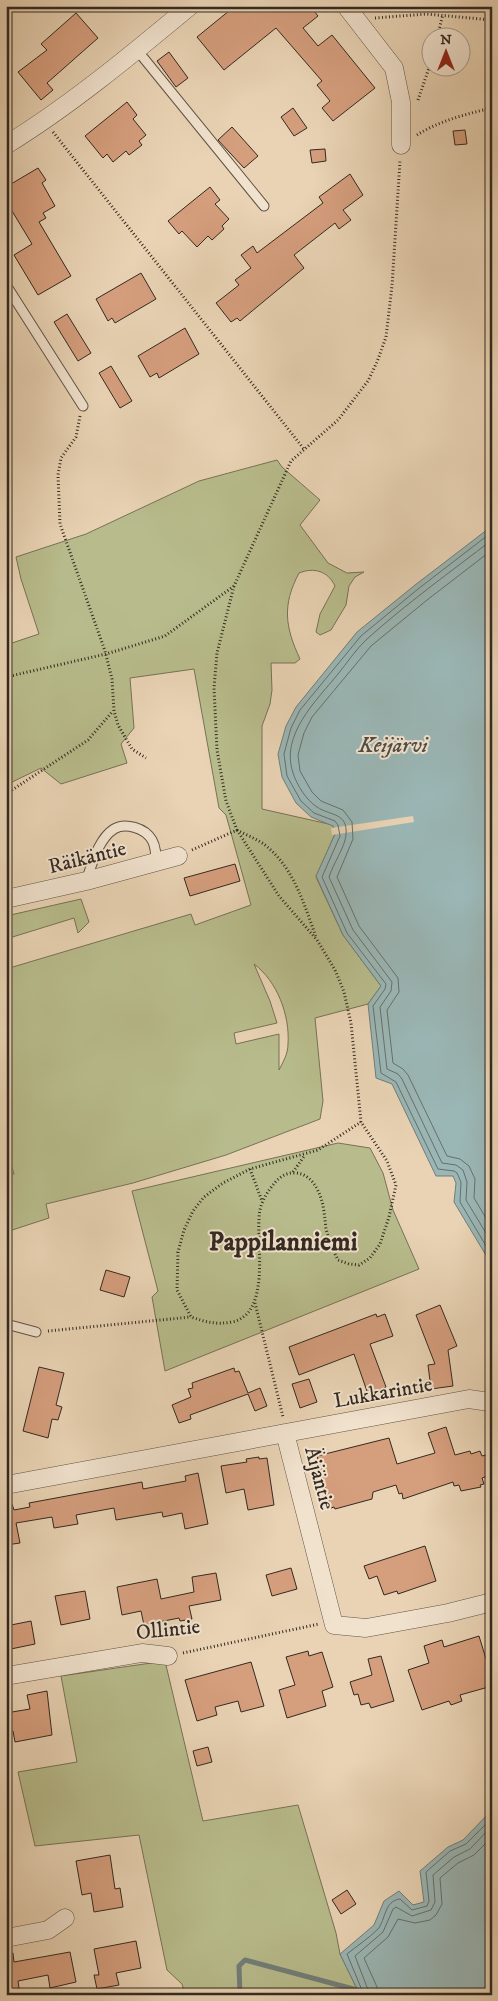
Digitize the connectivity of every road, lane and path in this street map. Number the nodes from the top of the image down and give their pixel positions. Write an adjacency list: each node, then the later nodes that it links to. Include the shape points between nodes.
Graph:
1 (190, 6): 6 (street)
2 (352, 13): 3 (path); 9 (street, via 394,68 401,102)
3 (443, 14): 4 (path); 5 (path)
4 (492, 20)
5 (440, 28)
6 (137, 50): 8 (street); 11 (lane)
7 (492, 108): 9 (path, via 428,128)
8 (44, 122): 10 (street); 14 (path)
9 (402, 145): 14 (path, via 386,337 362,389 338,420)
10 (6, 146)
11 (264, 206)
12 (6, 285): 13 (lane)
13 (83, 406): 16 (path, via 76,437 61,458 58,474 60,524)
14 (304, 449): 15 (path, via 291,461)
15 (234, 586): 16 (path, via 165,636); 21 (path, via 217,653 214,688 217,750 226,800)
16 (106, 654): 17 (path); 18 (path)
17 (6, 677)
18 (114, 711): 19 (path, via 132,749); 20 (path, via 88,740)
19 (146, 758)
20 (6, 794)
21 (237, 830): 22 (path); 26 (path, via 279,896); 26 (path, via 264,844 280,859 292,876)
22 (178, 856): 23 (street, Räikäntie)
23 (156, 862): 24 (street, Räikäntie); 24 (lane, via 152,838 128,825 114,829 103,841)
24 (86, 881): 25 (street, Räikäntie)
25 (6, 899)
26 (317, 940): 27 (path, via 344,992 352,1032)
27 (360, 1122): 28 (path, via 333,1141); 30 (path, via 387,1161 396,1185 380,1244 370,1258 359,1265 338,1260 326,1230 324,1204 317,1189 310,1178)
28 (305, 1154): 29 (path); 30 (path)
29 (250, 1169): 31 (path); 33 (path, via 204,1197 184,1230 178,1252 177,1290)
30 (293, 1172): 31 (path, via 276,1181)
31 (262, 1202): 32 (path, via 258,1219 260,1251)
32 (255, 1303): 33 (path, via 248,1314 236,1321 209,1324); 37 (path)
33 (191, 1317): 35 (path)
34 (6, 1324): 35 (lane)
35 (36, 1332)
36 (489, 1402): 37 (street, Lukkarintie, via 469,1399)
37 (285, 1433): 38 (street, Äijäntie); 40 (street, Äijäntie)
38 (6, 1485)
39 (492, 1602): 40 (street, via 366,1628)
40 (334, 1625): 41 (path, Ollintie, via 320,1624)
41 (168, 1656): 42 (street, Ollintie, via 142,1653)
42 (6, 1676)
43 (65, 1918): 44 (street, via 48,1930)
44 (6, 1938)

